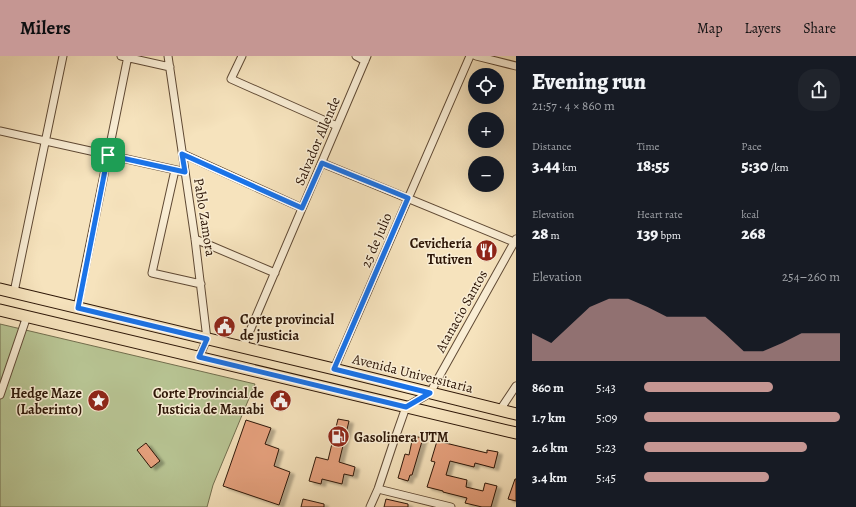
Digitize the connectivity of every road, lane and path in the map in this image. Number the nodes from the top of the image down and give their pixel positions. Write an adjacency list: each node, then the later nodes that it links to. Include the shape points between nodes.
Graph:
1 (63, 56): 14 (street)
2 (168, 56): 11 (street, Pablo Zamora)
3 (242, 56): 12 (street, via 231,79)
4 (356, 56): 8 (street)
5 (470, 56): 20 (street, 25 de Julio)
6 (476, 56): 9 (street)
7 (126, 57): 11 (street); 16 (street)
8 (366, 58): 12 (street, Salvador Allende)
9 (495, 58): 10 (street)
10 (516, 66)
11 (170, 67): 15 (street, Pablo Zamora)
12 (337, 126): 17 (street, Salvador Allende)
13 (0, 131): 14 (street)
14 (45, 141): 16 (street); 27 (street)
15 (182, 154): 19 (street, Pablo Zamora); 21 (street)
16 (108, 155): 18 (street); 28 (street)
17 (322, 163): 20 (street); 21 (street, Salvador Allende)
18 (175, 170): 19 (street); 25 (street, via 152,273)
19 (185, 172): 22 (street, Pablo Zamora)
20 (408, 198): 23 (street); 34 (street, 25 de Julio)
21 (302, 208): 24 (street, Salvador Allende)
22 (196, 239): 24 (street); 25 (street, Pablo Zamora)
23 (515, 240): 36 (street, Atanacio Santos)
24 (275, 273): 32 (street, Salvador Allende)
25 (201, 284): 31 (street, Pablo Zamora)
26 (0, 289): 27 (main road, Avenida Universitaria)
27 (14, 292): 28 (main road, Avenida Universitaria)
28 (78, 308): 31 (main road, Avenida Universitaria)
29 (0, 310): 30 (main road)
30 (27, 316): 33 (main road); 37 (street)
31 (207, 339): 32 (main road, Avenida Universitaria); 33 (street)
32 (243, 347): 34 (main road, Avenida Universitaria)
33 (199, 357): 38 (main road)
34 (334, 369): 36 (main road, Avenida Universitaria)
35 (516, 386): 39 (street)
36 (430, 393): 38 (street); 39 (main road, Avenida Universitaria)
37 (0, 395)
38 (406, 407): 41 (main road); 42 (street)
39 (500, 410): 40 (main road, Avenida Universitaria)
40 (516, 414)
41 (516, 433)
42 (378, 489): 43 (street); 44 (street)
43 (370, 507)
44 (451, 507)

